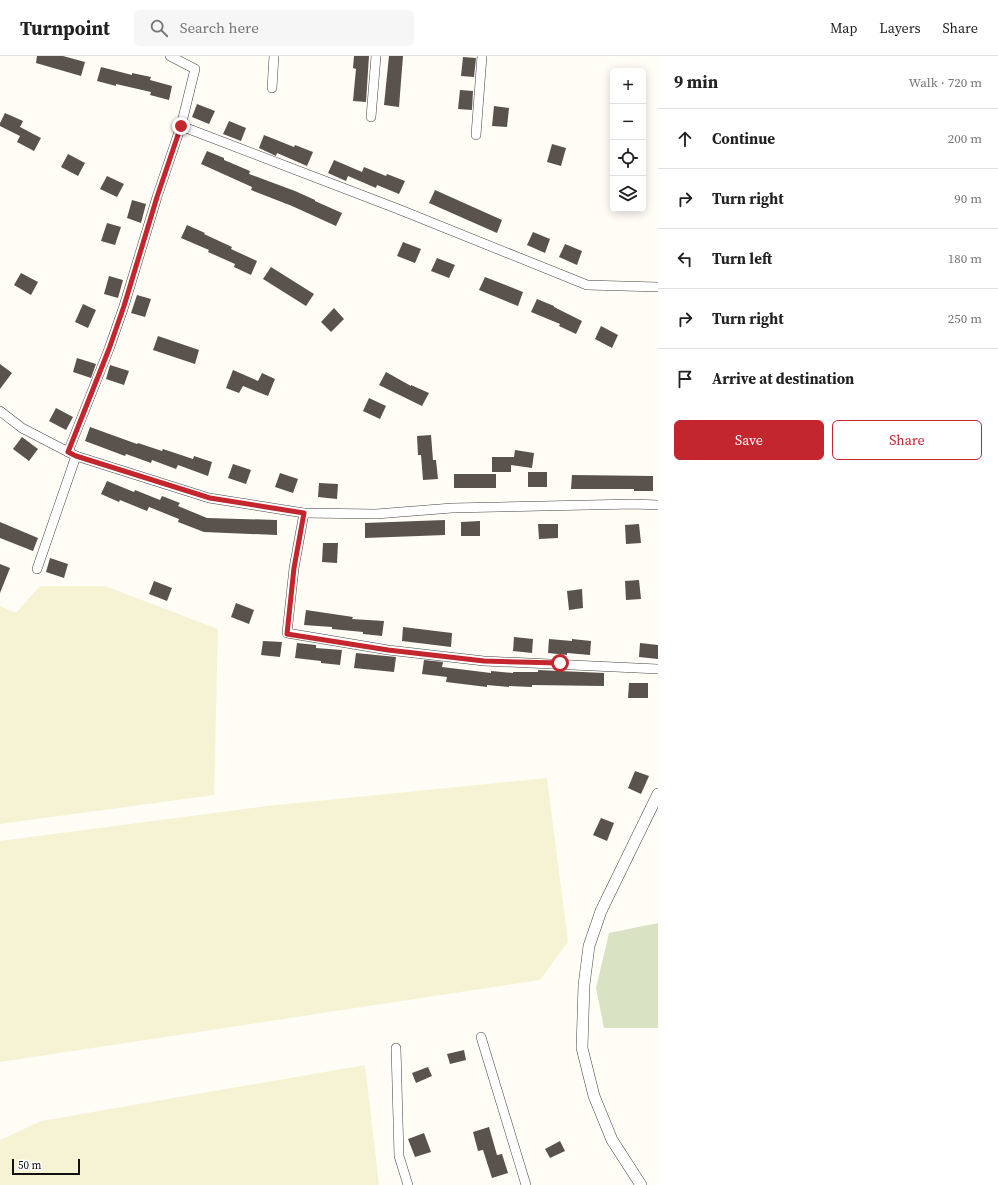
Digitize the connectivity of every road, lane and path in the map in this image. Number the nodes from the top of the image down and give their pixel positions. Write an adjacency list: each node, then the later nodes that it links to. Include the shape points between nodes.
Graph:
1 (170, 56): 7 (street, via 195,68)
2 (274, 56): 5 (street)
3 (376, 56): 6 (street)
4 (482, 56): 8 (street)
5 (272, 88)
6 (371, 117)
7 (181, 126): 9 (street, via 587,285); 11 (street, via 124,306)
8 (476, 135)
9 (658, 287)
10 (0, 411): 11 (street, via 22,428)
11 (72, 454): 13 (street, via 210,498); 14 (street)
12 (658, 505): 13 (street, via 452,508 376,514)
13 (304, 513): 15 (street, via 294,568 287,634 388,650 484,661)
14 (37, 569)
15 (658, 669)
16 (658, 794): 21 (street, via 601,911 589,946 584,985 582,1048 594,1096 612,1140)
17 (481, 1036): 20 (street)
18 (396, 1048): 19 (street, via 398,1156)
19 (408, 1185)
20 (526, 1185)
21 (640, 1185)

